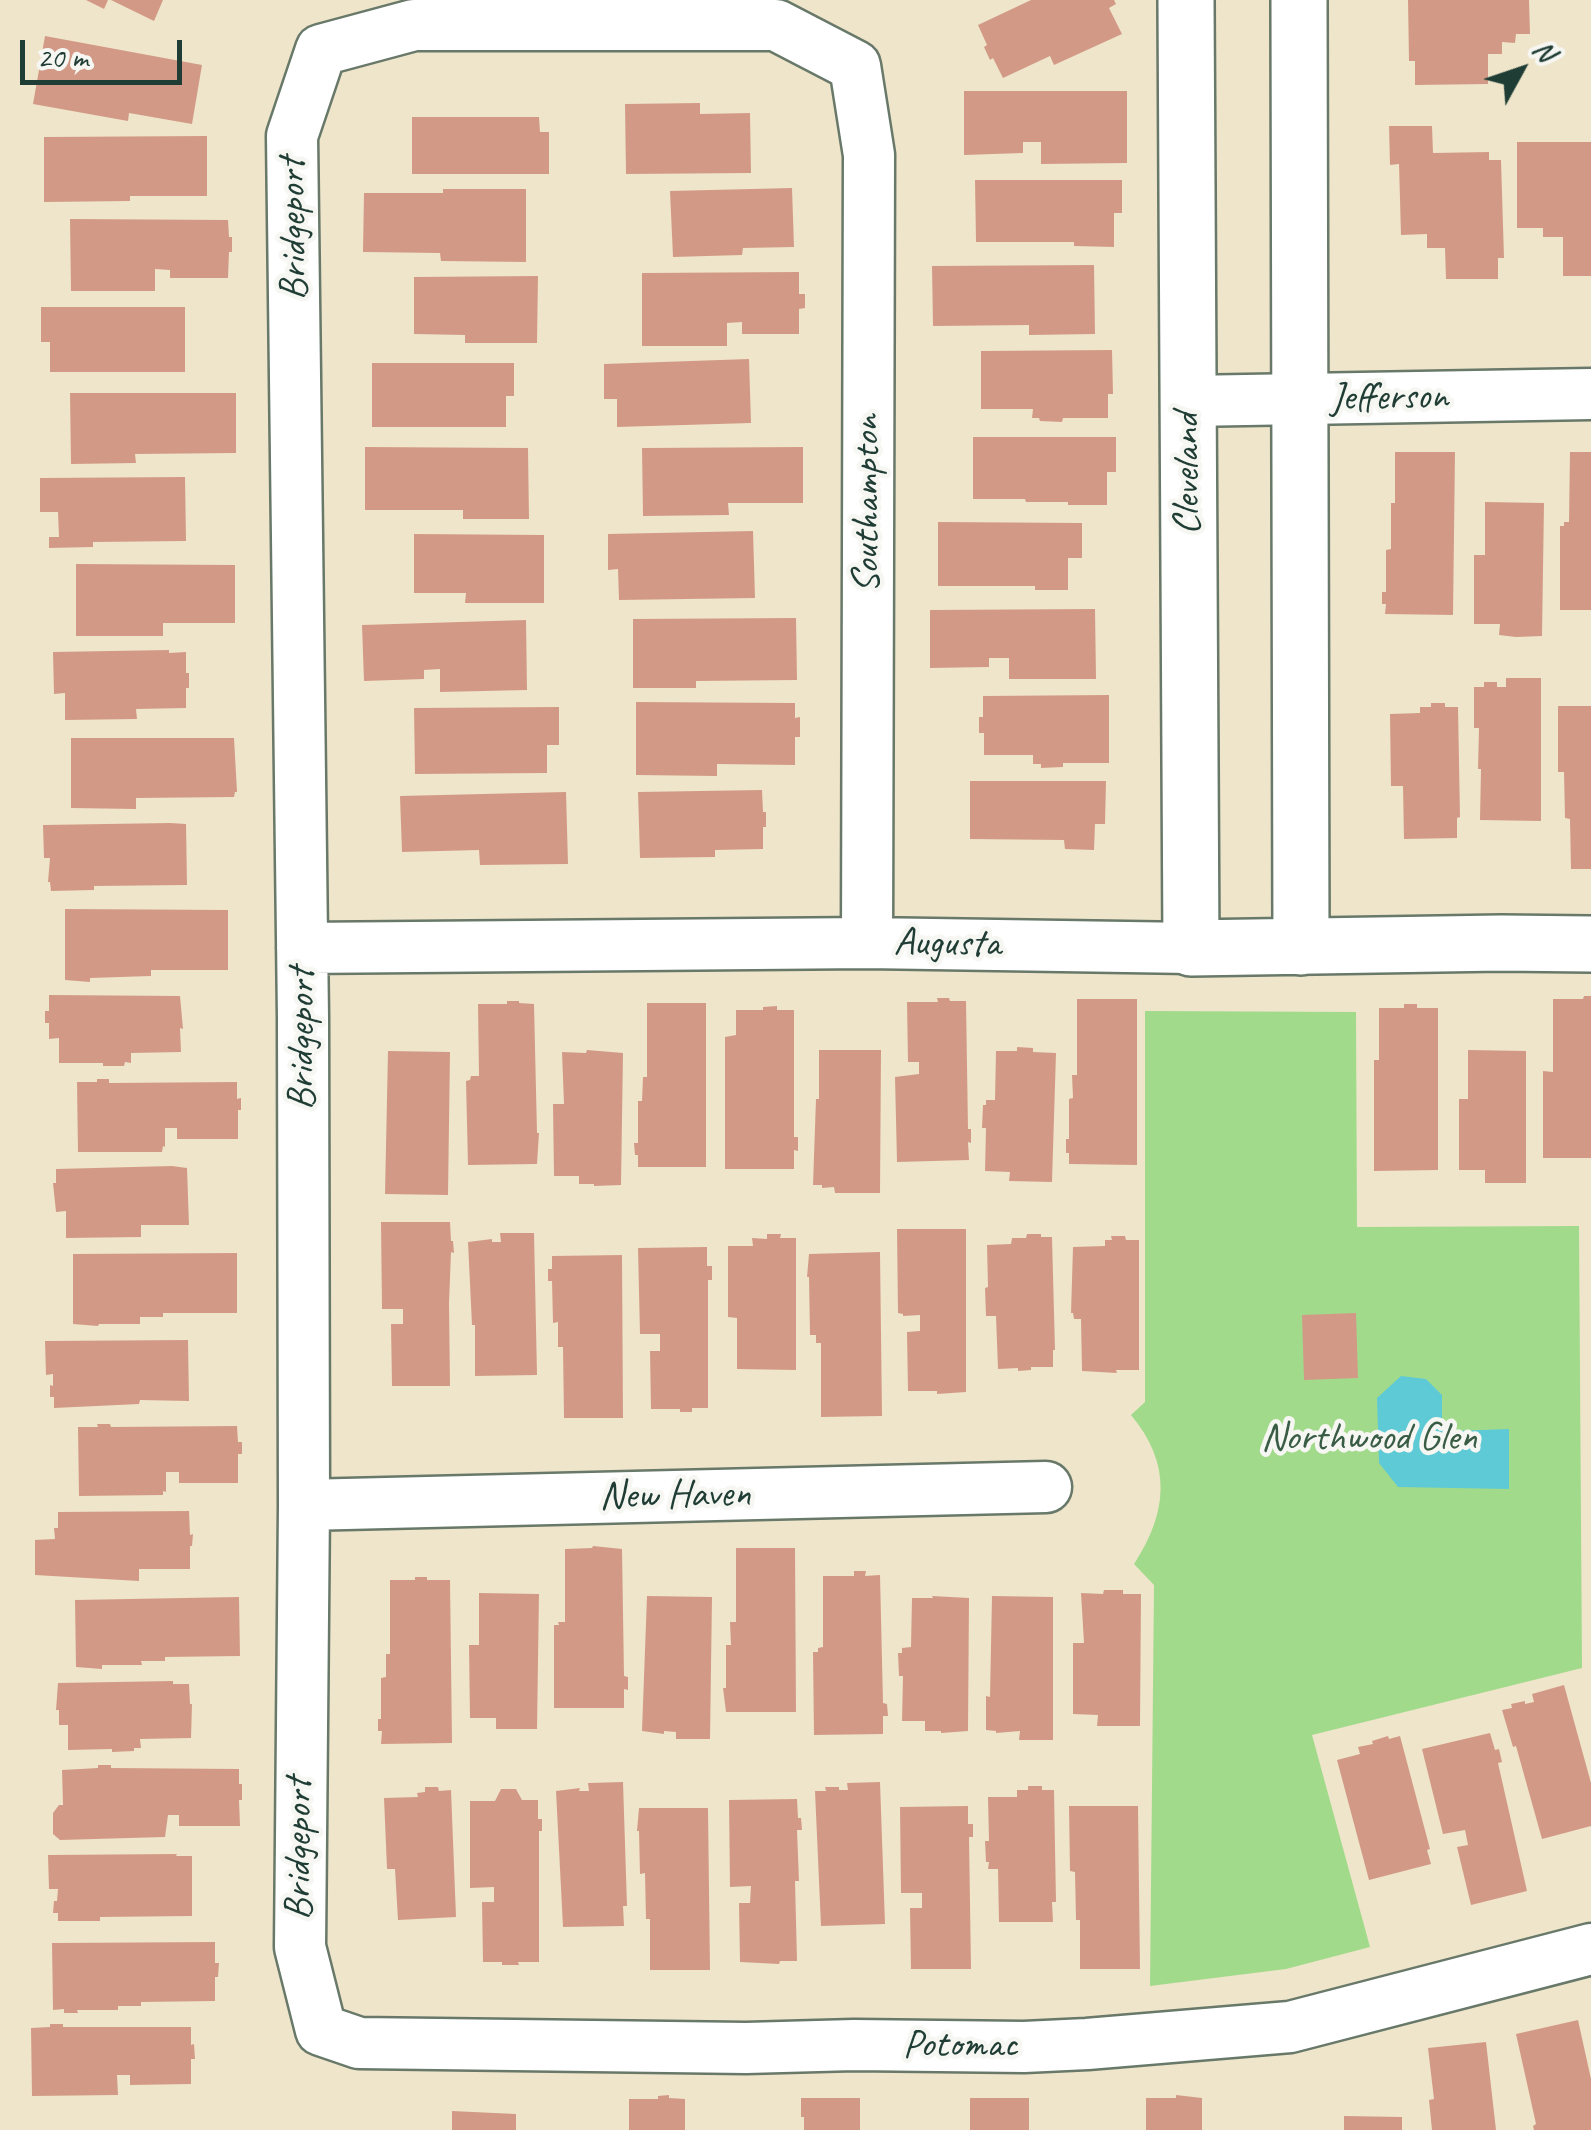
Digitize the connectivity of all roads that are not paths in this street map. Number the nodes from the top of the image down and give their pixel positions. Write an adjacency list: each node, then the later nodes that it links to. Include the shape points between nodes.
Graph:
1 (1186, 0): 6 (street, Cleveland)
2 (1299, 0): 5 (street)
3 (321, 50): 7 (street, Southampton, via 414,25 776,25 855,66 869,155); 10 (street, Bridgeport, via 292,136)
4 (1591, 394): 5 (street, Jefferson)
5 (1300, 400): 6 (street, Jefferson); 9 (street)
6 (1188, 402): 11 (street, Cleveland)
7 (867, 943): 10 (street, Augusta); 11 (street, Augusta)
8 (1591, 944): 9 (street, Augusta)
9 (1301, 947): 11 (street, Augusta)
10 (302, 948): 13 (street, Bridgeport)
11 (1191, 948)
12 (1046, 1487): 13 (street, New Haven)
13 (304, 1506): 15 (street, Bridgeport, via 300,1947)
14 (1591, 1949): 15 (street, Potomac, via 1290,2027 1086,2044 359,2043)
15 (321, 2030)

